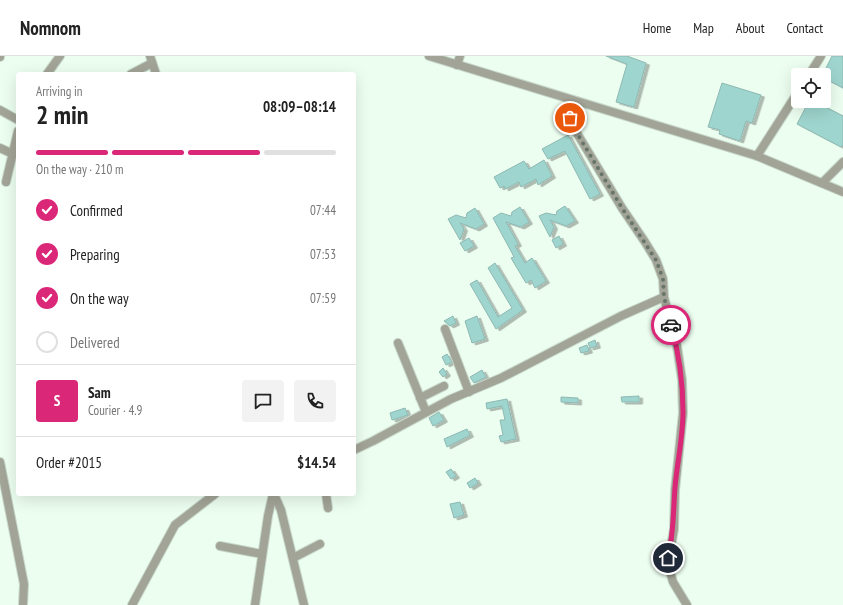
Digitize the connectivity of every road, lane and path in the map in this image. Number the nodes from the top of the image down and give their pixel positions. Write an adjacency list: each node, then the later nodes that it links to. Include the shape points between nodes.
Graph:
1 (60, 56): 8 (street)
2 (429, 56): 7 (street)
3 (460, 56): 7 (street)
4 (812, 56): 6 (street)
5 (151, 59): 9 (street); 10 (street)
6 (818, 60)
7 (457, 65): 11 (street)
8 (48, 72)
9 (134, 72)
10 (155, 72)
11 (570, 100): 18 (street); 23 (street, via 572,125 656,260 663,279)
12 (791, 103): 18 (street)
13 (0, 110): 14 (street)
14 (16, 119)
15 (16, 140): 17 (street)
16 (0, 148): 17 (street)
17 (13, 154): 20 (street)
18 (757, 156): 21 (street)
19 (843, 162): 21 (street)
20 (6, 182)
21 (822, 183): 22 (street)
22 (843, 192)
23 (664, 297): 27 (street); 45 (street, via 677,346 683,413 675,490 674,529 668,564 673,582)
24 (445, 329): 27 (street)
25 (398, 344): 28 (street)
26 (444, 386): 28 (street)
27 (470, 392): 29 (street)
28 (420, 398): 29 (street)
29 (426, 412): 30 (street)
30 (356, 449)
31 (0, 462): 41 (street, via 24,584)
32 (211, 496): 42 (street, via 175,525)
33 (273, 496): 39 (street)
34 (275, 496): 40 (street)
35 (326, 496): 36 (street)
36 (328, 508)
37 (320, 544): 40 (street)
38 (220, 546): 39 (street)
39 (262, 554): 43 (street)
40 (293, 558): 44 (street)
41 (23, 605)
42 (133, 605)
43 (255, 605)
44 (304, 605)
45 (688, 605)

